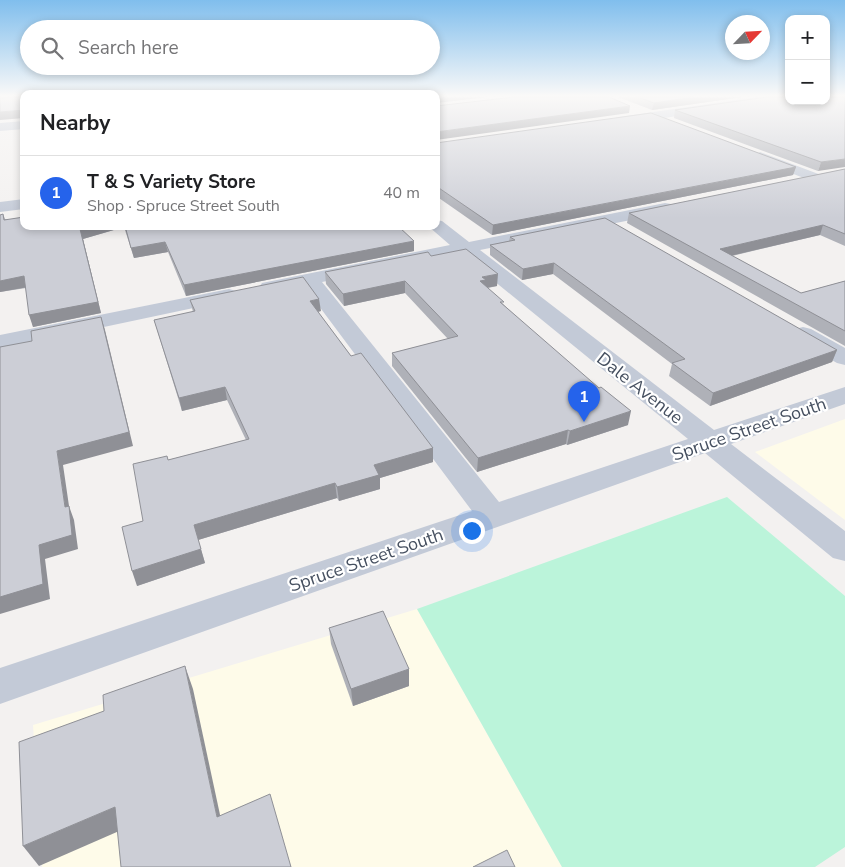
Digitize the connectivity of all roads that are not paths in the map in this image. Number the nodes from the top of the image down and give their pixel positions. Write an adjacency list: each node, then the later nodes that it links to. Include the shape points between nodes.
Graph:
1 (744, 150): 3 (street)
2 (845, 172): 3 (street)
3 (817, 178): 4 (street); 5 (street)
4 (778, 185)
5 (845, 189)
6 (20, 204): 8 (street)
7 (682, 204): 9 (street)
8 (0, 207)
9 (605, 219): 11 (street); 12 (street)
10 (440, 228): 12 (street, Dale Avenue)
11 (631, 234)
12 (463, 247): 13 (street); 18 (street, Dale Avenue)
13 (309, 279): 15 (street); 19 (street)
14 (785, 324): 16 (street)
15 (0, 342)
16 (845, 358)
17 (845, 395): 18 (street, Spruce Street South)
18 (709, 442): 19 (street, Spruce Street South); 20 (street, Dale Avenue)
19 (493, 516): 21 (street, Spruce Street South)
20 (845, 549)
21 (0, 686)

